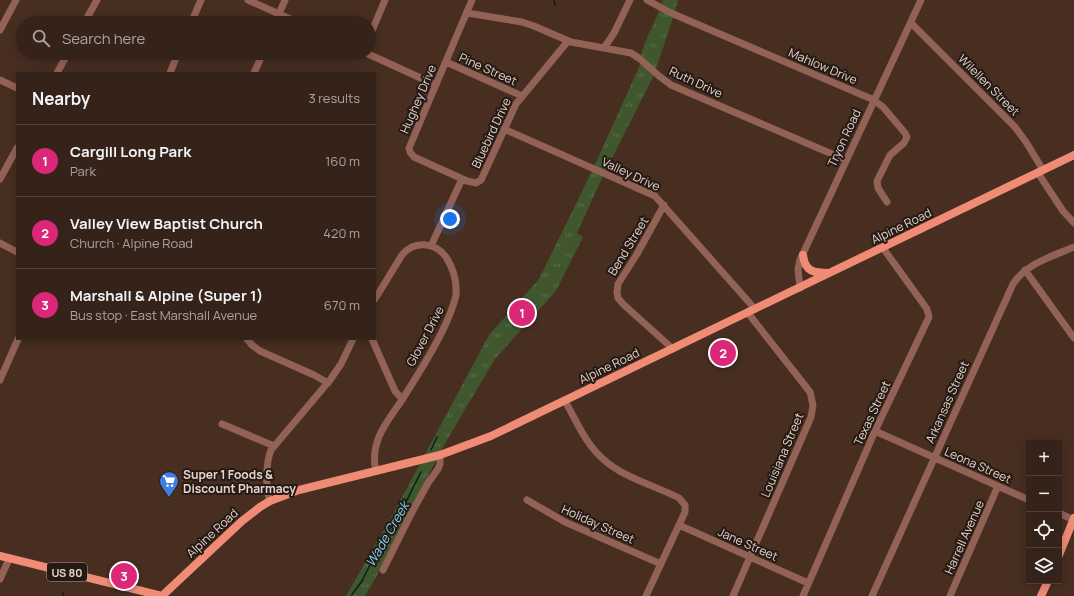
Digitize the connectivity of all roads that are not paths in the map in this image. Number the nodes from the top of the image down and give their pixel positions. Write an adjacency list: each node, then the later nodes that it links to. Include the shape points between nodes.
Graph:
1 (16, 0): 18 (street)
2 (97, 0): 13 (street)
3 (201, 0): 14 (street)
4 (248, 0): 12 (street)
5 (285, 0): 12 (street)
6 (385, 0): 16 (street)
7 (472, 0): 11 (street, Hughey Drive)
8 (630, 0): 20 (street)
9 (647, 0): 33 (street, Mahlow Drive, via 671,13)
10 (921, 0): 17 (street, Tryon Road)
11 (467, 13): 19 (street, Ruth Drive, via 529,24); 25 (street, Hughey Drive)
12 (279, 14): 15 (street)
13 (88, 16)
14 (194, 16)
15 (283, 16)
16 (376, 21)
17 (911, 23): 33 (street, Tryon Road); 38 (street, Wilellen Street, via 1015,127)
18 (0, 30)
19 (568, 41): 20 (street, Ruth Drive); 32 (street, Bluebird Drive)
20 (604, 48): 37 (street, Ruth Drive, via 631,53 672,85)
21 (376, 58): 30 (street)
22 (64, 60): 26 (street)
23 (175, 60): 27 (street)
24 (259, 60): 28 (street)
25 (446, 62): 30 (street, Hughey Drive); 32 (street, Pine Street)
26 (58, 72)
27 (170, 72)
28 (254, 72)
29 (0, 80): 31 (street)
30 (436, 85): 40 (street, Hughey Drive, via 410,145 410,152 414,157)
31 (16, 88)
32 (522, 96): 34 (street, Bluebird Drive)
33 (874, 100): 37 (street, Tryon Road); 41 (street, Mahlow Drive, via 883,107 907,137 890,156 877,181 878,188)
34 (504, 129): 40 (street, Bluebird Drive, via 480,182); 42 (street, Valley Drive, via 650,193)
35 (16, 150): 39 (street)
36 (1074, 155): 38 (main road, Alpine Road)
37 (846, 160): 49 (street, Tryon Road)
38 (1040, 172): 43 (street, Wilellen Street, via 1063,211); 47 (main road, Alpine Road)
39 (0, 179)
40 (462, 179): 45 (street, Bluebird Drive)
41 (887, 202)
42 (664, 205): 54 (street, Valley Drive); 60 (street, Bend Street, via 619,281 617,292 623,304)
43 (1074, 223)
44 (0, 243): 48 (street)
45 (431, 246): 53 (street, via 417,245 406,250); 63 (street, Glover Drive, via 443,254 450,265 456,282 455,299 437,343)
46 (1074, 246): 50 (street, Arkansas Street)
47 (883, 248): 51 (main road, Alpine Road); 66 (street, Texas Street, via 930,315)
48 (16, 251)
49 (803, 255): 51 (main road, via 805,265 813,272); 52 (street, Tryon Road, via 798,269)
50 (1025, 270): 55 (street); 69 (street, Arkansas Street, via 1011,288)
51 (830, 273): 52 (main road, Alpine Road)
52 (800, 288): 54 (main road, Alpine Road)
53 (376, 297)
54 (751, 311): 60 (main road, Alpine Road); 80 (street, Louisiana Street, via 810,392 814,405)
55 (1074, 338)
56 (18, 340): 61 (street)
57 (353, 340): 62 (street)
58 (372, 340): 63 (street, via 395,391)
59 (250, 342): 62 (street, via 263,352)
60 (672, 349): 64 (main road, Alpine Road)
61 (0, 380)
62 (328, 383): 67 (street)
63 (402, 399): 70 (street, Glover Drive, via 378,439 374,457)
64 (565, 401): 68 (main road, Alpine Road, via 491,436); 77 (street, via 587,440 606,462 625,474 683,501 685,510)
65 (222, 424): 67 (street)
66 (875, 431): 69 (street, Leona Street); 85 (street, Texas Street)
67 (274, 446): 74 (street, via 268,461 267,490)
68 (440, 455): 70 (main road, Alpine Road); 83 (street, via 439,467 418,501)
69 (934, 457): 71 (street, Leona Street); 91 (street, Arkansas Street)
70 (376, 471): 74 (main road, Alpine Road, via 299,490)
71 (998, 486): 72 (street, Leona Street); 92 (street, Harrell Avenue)
72 (1026, 499)
73 (527, 500): 82 (street, Holiday Street, via 565,522)
74 (270, 501): 87 (main road, Alpine Road, via 242,520)
75 (1062, 514): 76 (street)
76 (1074, 519): 78 (main road)
77 (679, 525): 80 (street, Jane Street); 82 (street)
78 (1062, 548)
79 (0, 556): 81 (main road, US 80)
80 (750, 557): 85 (street, Jane Street); 89 (street, Louisiana Street)
81 (9, 558): 84 (street); 87 (main road, US 80)
82 (661, 564): 88 (street)
83 (383, 570)
84 (0, 579)
85 (808, 583): 90 (street, Texas Street)
86 (1047, 584): 93 (main road)
87 (162, 596)
88 (646, 596)
89 (733, 596)
90 (802, 596)
91 (872, 596)
92 (950, 596)
93 (1041, 596)

